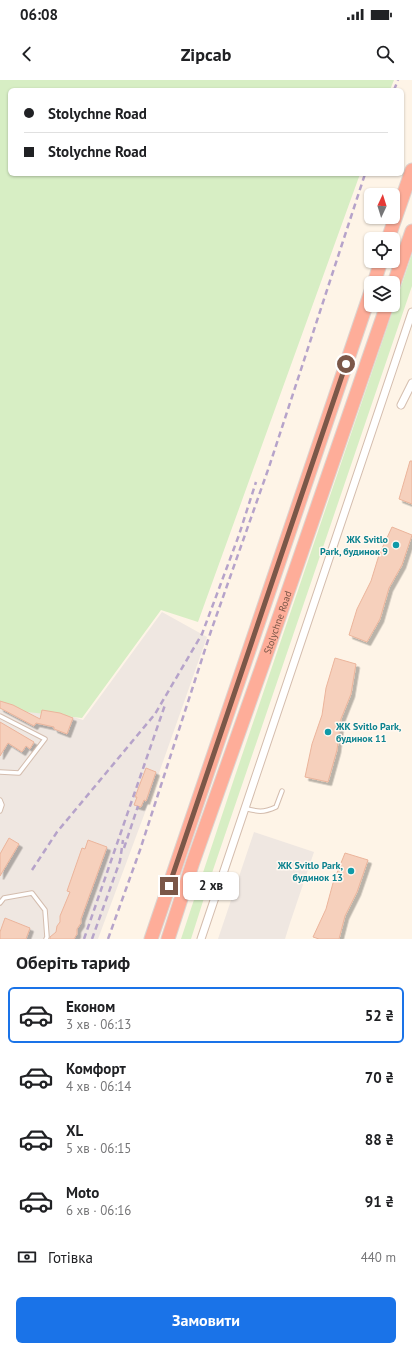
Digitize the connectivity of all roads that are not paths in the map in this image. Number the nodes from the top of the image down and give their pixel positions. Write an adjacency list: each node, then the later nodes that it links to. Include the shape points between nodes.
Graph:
1 (412, 170): 3 (highway)
2 (412, 231): 4 (highway)
3 (390, 232)
4 (396, 276)
5 (364, 312): 18 (highway, Stolychne Road)
6 (384, 312): 19 (highway, Stolychne Road)
7 (412, 312): 14 (street)
8 (412, 383): 9 (street)
9 (401, 405)
10 (0, 716): 11 (lane, via 45,739 19,773)
11 (0, 772)
12 (282, 791): 14 (lane, via 276,807 265,812)
13 (0, 800): 15 (lane)
14 (244, 808): 20 (street)
15 (0, 811)
16 (0, 902): 17 (lane, via 4,898 32,893 45,910 48,937)
17 (46, 939)
18 (151, 939)
19 (168, 939)
20 (201, 939)

